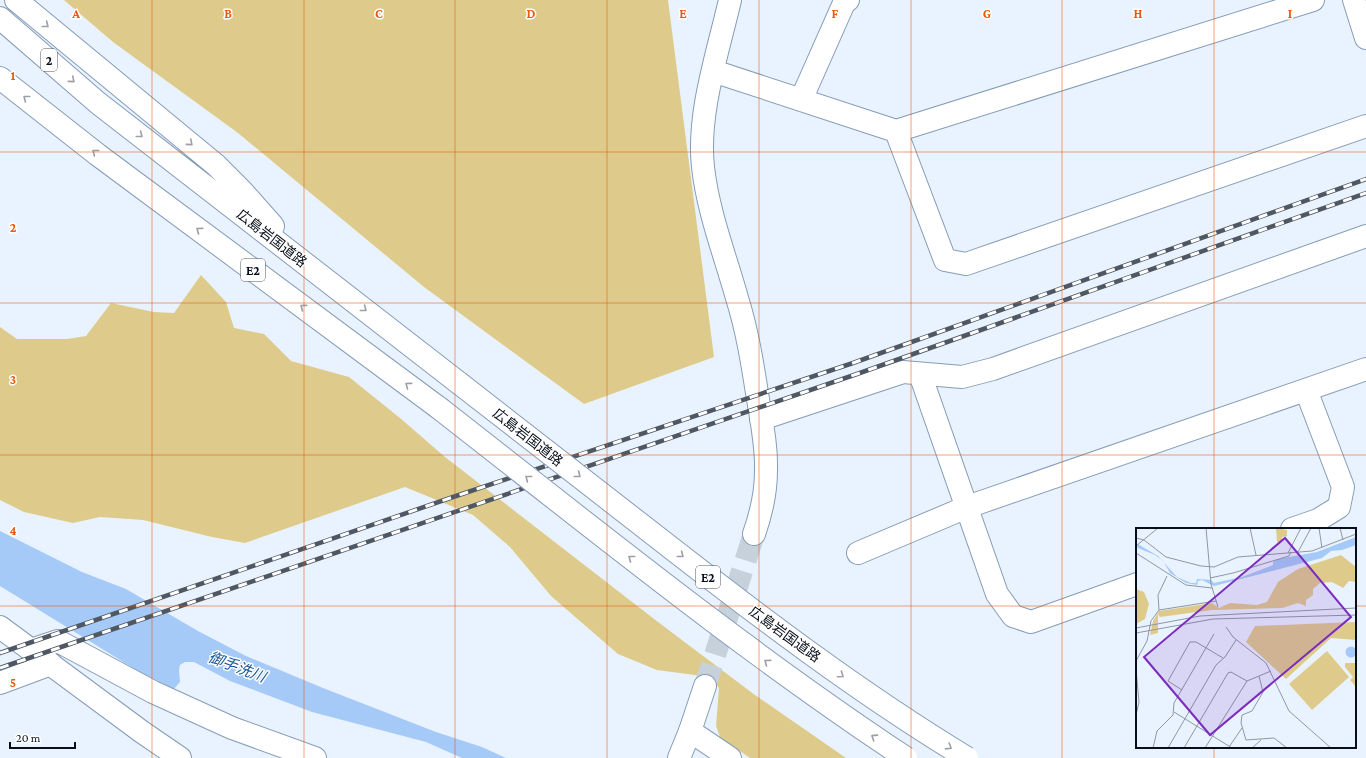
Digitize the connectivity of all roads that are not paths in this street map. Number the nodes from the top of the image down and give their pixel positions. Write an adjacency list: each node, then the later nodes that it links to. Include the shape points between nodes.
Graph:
1 (16, 0): 15 (main road, one-way to 15, via 216,165 293,249)
2 (730, 0): 8 (main road)
3 (848, 0): 10 (main road, via 844,3)
4 (1313, 0): 13 (main road)
5 (1354, 0): 7 (main road)
6 (0, 18): 11 (main road, 2, one-way to 11)
7 (1366, 38)
8 (713, 71): 10 (main road); 19 (main road, via 704,115 702,165 712,214 745,327)
9 (0, 78): 35 (main road, E2, one-way to 9, bridge, via 777,669 702,613 439,408 67,131)
10 (801, 100): 13 (main road)
11 (98, 103): 15 (main road, 広島岩国道路 / E2, one-way to 15)
12 (1366, 126): 13 (main road, via 966,264 945,260)
13 (896, 131)
14 (1366, 236): 17 (main road, via 993,369 962,376)
15 (339, 289): 36 (main road, 広島岩国道路 / E2, one-way to 36, bridge, via 795,643)
16 (1366, 368): 18 (main road)
17 (920, 374): 19 (main road, via 903,372); 20 (main road)
18 (1306, 390): 20 (main road); 21 (main road, via 1343,487 1339,507 1318,520)
19 (761, 419): 22 (main road, via 766,471 764,497)
20 (968, 508): 23 (main road); 24 (main road, via 997,594 1013,616 1031,622)
21 (1295, 528)
22 (754, 534)
23 (858, 553)
24 (1136, 584)
25 (0, 627): 26 (main road)
26 (31, 650): 27 (main road); 32 (main road, via 58,641 153,692 232,728)
27 (51, 664): 28 (main road); 31 (main road)
28 (0, 683)
29 (705, 686): 30 (main road)
30 (690, 731): 33 (main road); 34 (main road)
31 (180, 758)
32 (315, 758)
33 (679, 758)
34 (730, 758)
35 (906, 758)
36 (967, 758)

